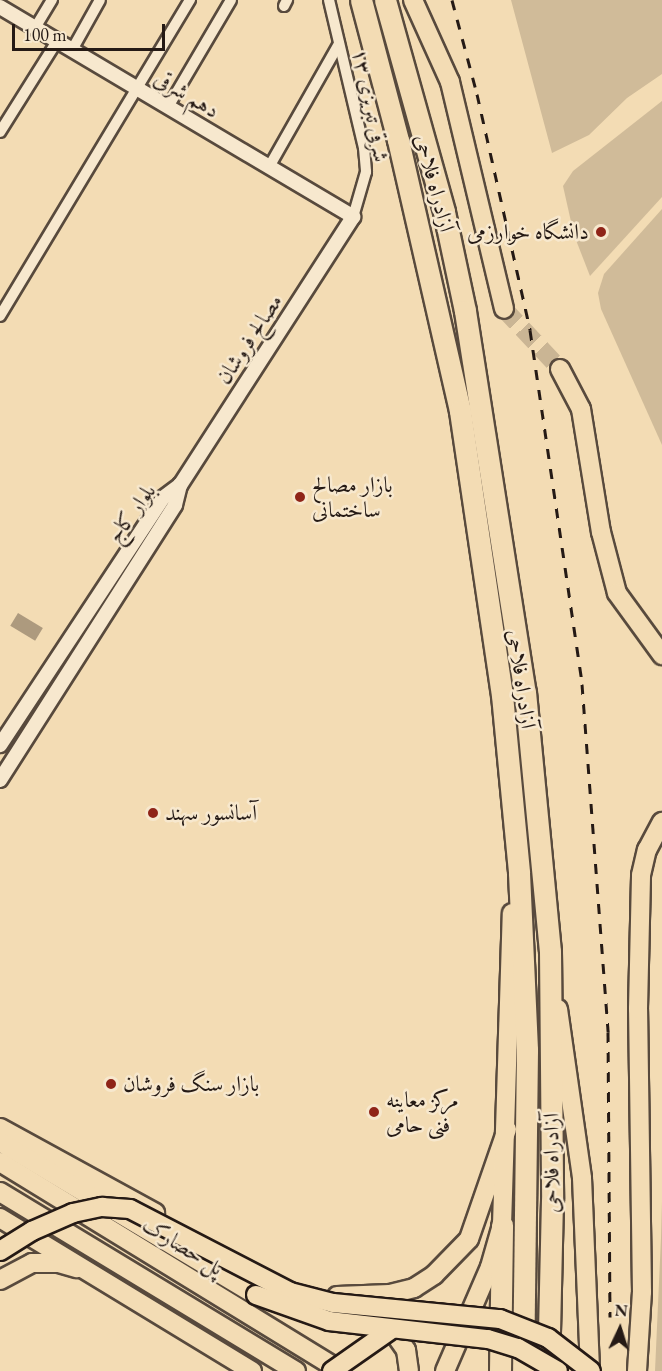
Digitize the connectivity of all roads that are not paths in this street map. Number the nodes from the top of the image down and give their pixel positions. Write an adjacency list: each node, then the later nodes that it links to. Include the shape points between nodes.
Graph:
1 (52, 0): 10 (street)
2 (100, 0): 13 (street)
3 (190, 0): 14 (street)
4 (231, 0): 15 (street)
5 (329, 0): 12 (street, ۱۳ شرقی تبریزی)
6 (361, 0): 26 (highway, آزادراه فلاحی, via 398,140 460,411 502,695)
7 (385, 0): 28 (highway, آزادراه فلاحی, via 444,212 467,322 525,692)
8 (413, 0): 19 (main road, via 450,82)
9 (0, 7): 10 (street, دهم شرقی)
10 (35, 28): 11 (street, دهم شرقی)
11 (57, 41): 13 (street, دهم شرقی); 16 (street)
12 (339, 44): 17 (street); 18 (street, ۱۳ شرقی تبریزی, via 366,172)
13 (72, 50): 14 (street, دهم شرقی)
14 (135, 87): 15 (street, دهم شرقی); 20 (street)
15 (168, 107): 17 (street, دهم شرقی)
16 (0, 132)
17 (269, 167): 18 (street, دهم شرقی)
18 (353, 217): 22 (street, مصالح فروشان)
19 (504, 309)
20 (0, 316)
21 (560, 369): 23 (main road, via 581,409 601,532 617,592)
22 (180, 485): 24 (street, بلوار کاج, via 163,498); 25 (street, بلوار کاج, via 174,505)
23 (662, 655)
24 (0, 746)
25 (0, 780)
26 (513, 815): 30 (main road); 50 (highway, آزادراه فلاحی, via 527,1050)
27 (662, 822): 54 (main road, via 647,850 641,875 638,1009 642,1292)
28 (550, 951): 51 (highway, آزادراه فلاحی, via 552,1200); 53 (main road, via 582,1179)
29 (0, 1128): 39 (main road, via 293,1286)
30 (507, 1129): 35 (main road); 39 (main road, via 469,1239 434,1275 414,1288)
31 (0, 1142): 52 (main road, bridge, via 256,1295 329,1321 488,1339 518,1348)
32 (0, 1162): 46 (main road, پل حصارک)
33 (0, 1192): 44 (main road)
34 (0, 1218): 37 (main road)
35 (502, 1225): 48 (main road, via 490,1267); 49 (highway)
36 (0, 1251): 40 (main road, bridge, via 57,1219 116,1206 143,1213 246,1272 299,1295 356,1306)
37 (85, 1271): 38 (main road, via 44,1261); 41 (main road)
38 (2, 1277)
39 (353, 1297): 47 (main road, via 378,1312 397,1332 406,1350)
40 (445, 1312): 45 (main road, bridge, via 376,1336); 53 (main road, bridge, via 500,1319 535,1331 570,1352)
41 (223, 1354): 42 (main road); 43 (main road)
42 (237, 1371)
43 (252, 1371)
44 (296, 1371)
45 (332, 1371)
46 (341, 1371)
47 (409, 1371)
48 (445, 1371)
49 (500, 1371)
50 (523, 1371)
51 (548, 1371)
52 (558, 1371)
53 (590, 1371)
54 (637, 1371)

